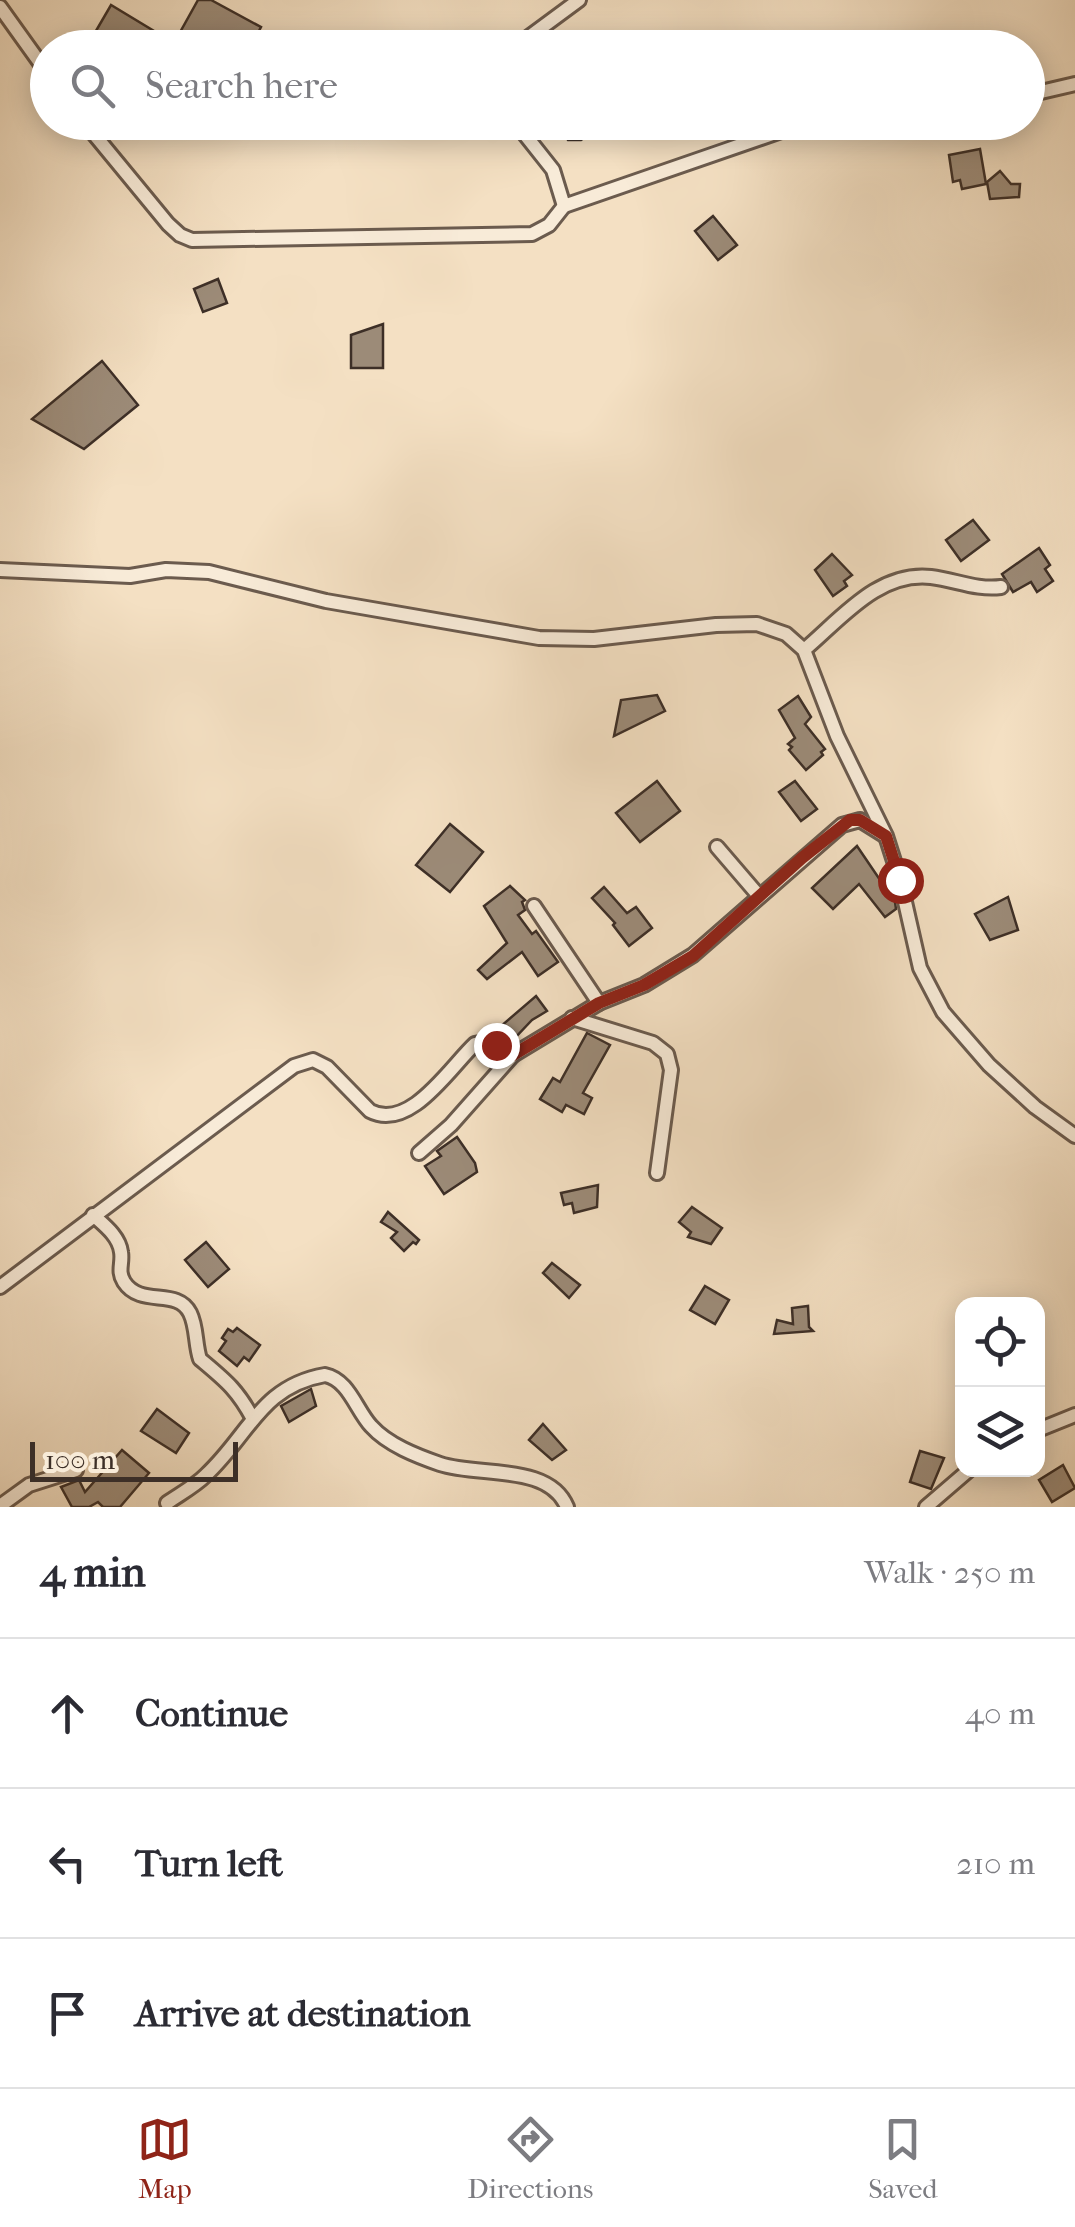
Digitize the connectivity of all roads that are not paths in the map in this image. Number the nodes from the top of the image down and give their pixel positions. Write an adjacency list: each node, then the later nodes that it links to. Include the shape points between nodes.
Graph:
1 (579, 0): 3 (street)
2 (0, 7): 4 (street)
3 (538, 30)
4 (30, 49)
5 (1075, 84): 6 (street)
6 (1045, 91)
7 (99, 140): 10 (street, via 168,224 192,240 532,234)
8 (529, 140): 10 (street, via 553,170)
9 (755, 140): 10 (street)
10 (564, 206)
11 (0, 570): 13 (street, via 209,572 326,601 539,638 757,624 786,634)
12 (1002, 587): 13 (street, via 916,577 885,584)
13 (804, 650): 14 (street)
14 (886, 836): 16 (street, via 850,820); 21 (street, via 920,968 943,1012 989,1065)
15 (718, 847): 16 (street)
16 (759, 896): 18 (street, via 693,956)
17 (534, 906): 18 (street)
18 (599, 1003): 19 (street)
19 (572, 1018): 20 (street); 23 (street, via 667,1054)
20 (513, 1055): 22 (street); 24 (street, via 476,1044 428,1095 380,1116 326,1067 304,1060)
21 (1075, 1136)
22 (420, 1153)
23 (658, 1173)
24 (93, 1215): 25 (street); 27 (street, via 116,1239 119,1273 128,1288 184,1304 200,1359 226,1378)
25 (0, 1287)
26 (1075, 1415): 28 (street)
27 (253, 1419): 31 (street, via 205,1476); 33 (street, via 293,1383 332,1376 388,1441 443,1465 539,1478)
28 (1045, 1427)
29 (76, 1470): 32 (street, via 29,1485)
30 (961, 1477): 34 (street)
31 (167, 1503)
32 (0, 1506)
33 (567, 1507)
34 (926, 1507)

